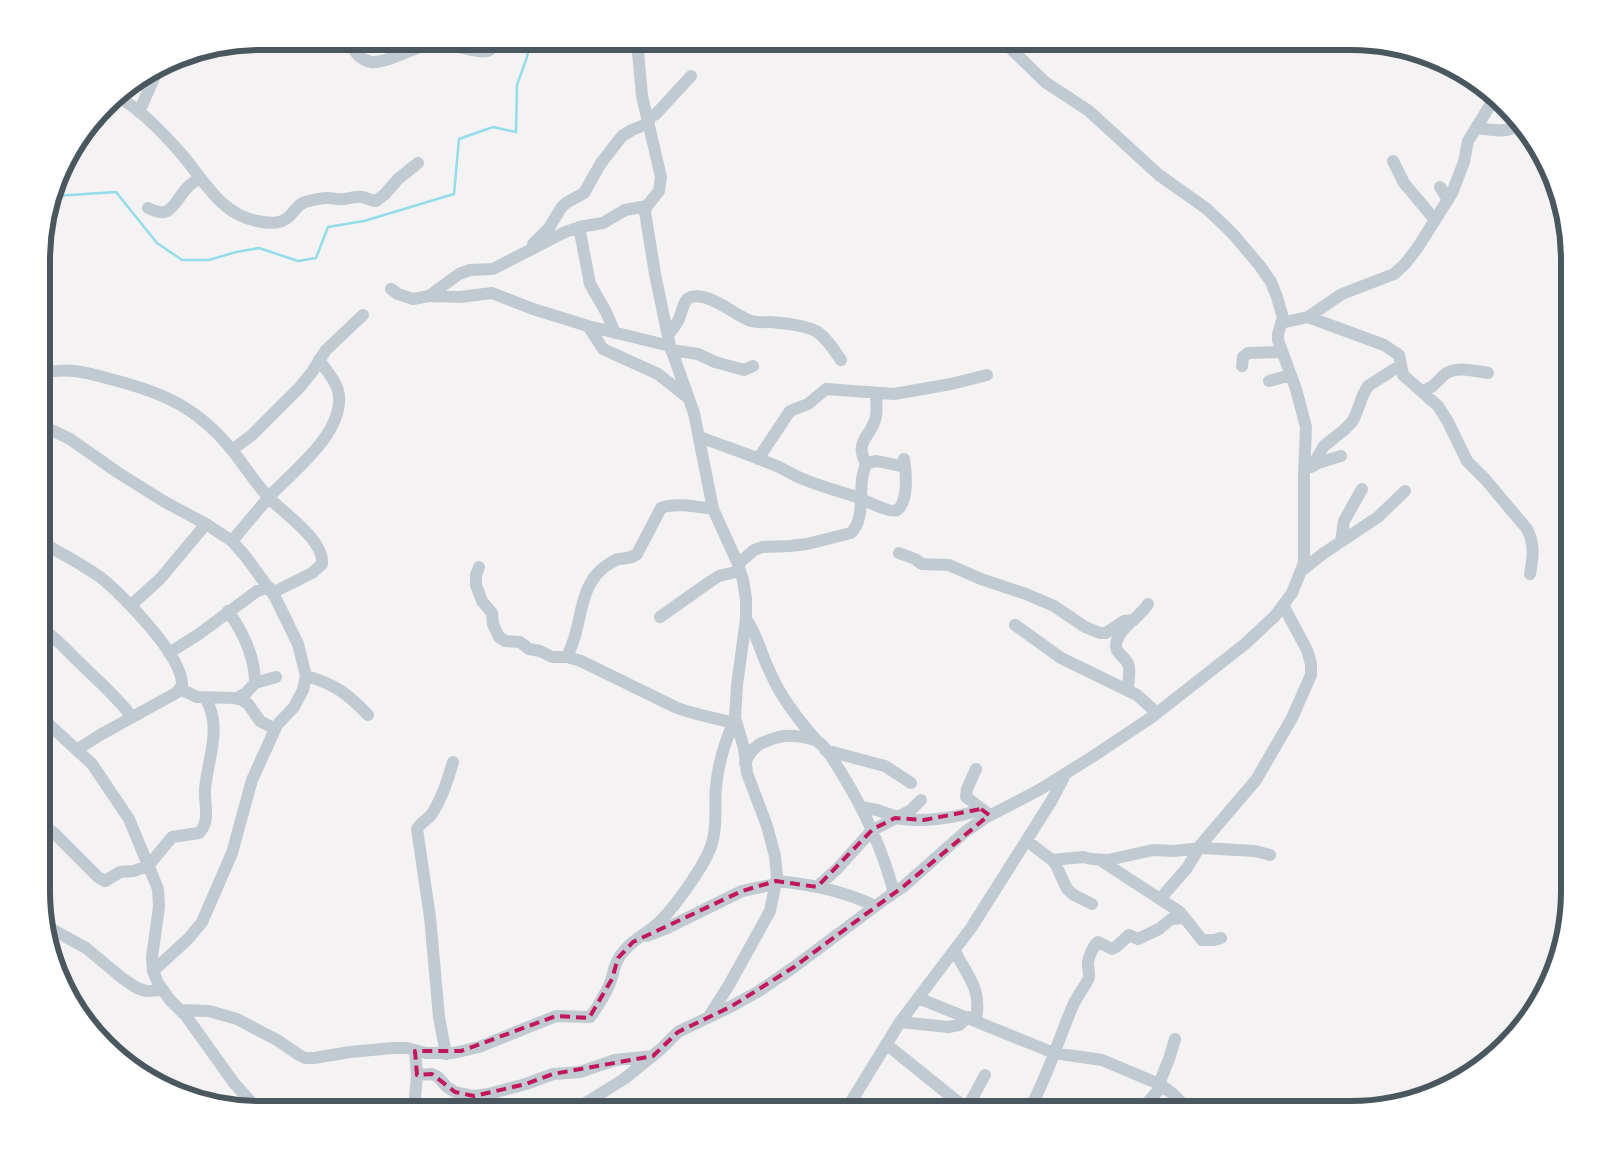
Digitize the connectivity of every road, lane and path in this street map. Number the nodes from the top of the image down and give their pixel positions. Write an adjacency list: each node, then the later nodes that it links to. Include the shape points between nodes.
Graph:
1 (355, 50): 2 (street, via 369,62)
2 (414, 50)
3 (476, 50): 4 (street)
4 (490, 50)
5 (638, 50): 12 (street)
6 (1012, 50): 29 (street, via 1044,82 1090,111 1159,175 1207,209 1233,234 1271,282 1282,311)
7 (691, 76): 12 (street)
8 (154, 79): 11 (street)
9 (124, 100): 11 (street)
10 (1491, 104): 14 (street)
11 (139, 112): 17 (street, via 185,158)
12 (648, 121): 20 (street, via 661,182 659,192); 24 (street, via 622,136 584,193 566,203)
13 (1514, 127): 14 (street)
14 (1476, 128): 19 (street, via 1468,140 1464,162)
15 (1393, 161): 22 (street, via 1404,183)
16 (418, 164): 17 (street, via 376,201 360,196 308,201 298,205 289,218 278,224 255,221 230,211)
17 (199, 178): 21 (street, via 187,188 174,208 155,212)
18 (1440, 187): 19 (street)
19 (1448, 200): 22 (street)
20 (647, 206): 23 (street, via 625,210 603,224); 32 (street, via 646,220)
21 (148, 208)
22 (1435, 220): 28 (street, via 1418,248 1394,274 1330,300)
23 (580, 227): 24 (street, via 563,232); 31 (street, via 590,284)
24 (527, 252): 26 (street, via 493,269 459,274)
25 (390, 289): 26 (street, via 413,299)
26 (429, 296): 30 (street, via 492,294)
27 (363, 314): 34 (street)
28 (1308, 318): 29 (street); 36 (street, via 1384,345 1399,355)
29 (1282, 323): 33 (street, via 1278,334)
30 (588, 326): 31 (street); 46 (street, via 603,349 658,374)
31 (615, 333): 32 (street)
32 (670, 344): 35 (street, via 687,299 692,296 709,299 754,322 813,330 821,334); 37 (street, via 744,370); 46 (street)
33 (1282, 352): 38 (street, via 1248,353); 42 (street)
34 (319, 360): 49 (street, via 300,387 252,435); 56 (street, via 339,393 336,415 321,444)
35 (841, 360)
36 (1401, 365): 44 (street, via 1403,375); 53 (street, via 1368,386 1352,422 1324,446)
37 (753, 366)
38 (1242, 366)
39 (50, 371): 49 (street, via 72,369 148,389 186,408)
40 (1488, 373): 44 (street, via 1450,371 1435,386)
41 (987, 375): 45 (street, via 894,394)
42 (1291, 375): 43 (street); 53 (street, via 1304,414)
43 (1269, 381)
44 (1422, 392): 67 (street, via 1438,406 1467,461 1527,529 1533,555)
45 (875, 393): 51 (street, via 826,389 808,404 790,411); 52 (street, via 875,422 862,446)
46 (689, 399): 48 (street)
47 (50, 430): 59 (street)
48 (700, 437): 51 (street); 58 (street)
49 (232, 450): 56 (street)
50 (1342, 456): 53 (street, via 1318,463)
51 (758, 459): 57 (street, via 802,479)
52 (866, 463): 57 (street); 57 (street, via 905,463 907,480 898,510 888,511)
53 (1308, 471): 66 (street)
54 (1362, 489): 61 (street, via 1344,521)
55 (1405, 491): 61 (street, via 1378,517)
56 (269, 497): 60 (street); 68 (street, via 314,542 323,559 312,574)
57 (861, 499): 65 (street, via 857,523 851,533 807,544 762,547 754,550)
58 (713, 509): 65 (street); 79 (street, via 661,508 637,554 610,563 590,583)
59 (206, 524): 60 (street); 69 (street, via 160,579)
60 (232, 541): 68 (street)
61 (1341, 541): 66 (street)
62 (50, 550): 69 (street, via 97,575)
63 (899, 553): 75 (street, via 922,564 949,565 987,582 1026,594 1054,606 1093,630 1106,633 1124,621)
64 (479, 568): 79 (street, via 476,586 482,602 492,613 499,637 505,641 520,642 529,650 552,657)
65 (739, 568): 73 (street, via 719,576); 74 (street, via 746,599)
66 (1301, 571): 71 (street)
67 (1530, 574)
68 (270, 590): 72 (street, via 257,591); 80 (street, via 298,644)
69 (131, 604): 78 (street)
70 (1148, 604): 75 (street)
71 (1283, 605): 87 (street, via 1245,644); 107 (street, via 1307,650 1311,675 1292,718 1256,780)
72 (228, 611): 78 (street); 82 (street, via 248,646)
73 (660, 617)
74 (746, 619): 90 (street); 93 (street, via 782,694)
75 (1134, 620): 84 (street, via 1122,631 1116,646 1129,668)
76 (1015, 625): 84 (street, via 1062,658)
77 (50, 634): 89 (street, via 119,700)
78 (169, 653): 83 (street, via 182,677)
79 (567, 657): 90 (street, via 675,708)
80 (306, 676): 88 (street, via 340,689); 92 (street, via 296,704)
81 (276, 677): 82 (street)
82 (255, 683): 86 (street, via 246,694)
83 (180, 689): 85 (street); 89 (street)
84 (1128, 690): 87 (street)
85 (205, 698): 86 (street); 111 (street, via 213,714 214,739 205,789 204,827 200,833 172,837)
86 (237, 698): 92 (street, via 246,702 260,721)
87 (1157, 713): 98 (street)
88 (368, 715)
89 (132, 717): 94 (street)
90 (734, 720): 96 (street, via 744,748); 121 (street, via 719,762 712,845 670,910)
91 (50, 725): 94 (street)
92 (275, 730): 123 (street, via 250,785 232,853 205,915 193,934)
93 (822, 746): 96 (street, via 785,735 759,744); 99 (street, via 884,766); 101 (street)
94 (78, 749): 111 (street, via 129,819)
95 (453, 762): 134 (street, via 441,797 432,814 418,826 417,832)
96 (745, 763): 112 (street, via 768,826)
97 (976, 769): 102 (street, via 966,796)
98 (1066, 773): 102 (street, via 1039,790); 106 (street)
99 (911, 783)
100 (920, 800): 103 (street, via 911,810)
101 (861, 807): 103 (street); 105 (street)
102 (985, 812): 103 (street, via 924,820); 114 (street)
103 (896, 817): 105 (street)
104 (50, 830): 111 (street, via 102,880)
105 (873, 830): 113 (street); 114 (street)
106 (1027, 842): 109 (street); 122 (street)
107 (1198, 848): 108 (street); 110 (street, via 1153,850); 115 (street)
108 (1270, 855)
109 (1052, 860): 110 (street, via 1082,857); 116 (street, via 1067,889)
110 (1100, 860): 115 (street)
111 (149, 865): 123 (street, via 159,898)
112 (776, 882): 113 (street); 121 (street, via 742,891); 127 (street, via 770,911)
113 (817, 887): 117 (street, via 851,895)
114 (894, 893): 117 (street)
115 (1160, 899): 118 (street)
116 (1092, 904)
117 (875, 906): 127 (street, via 759,991)
118 (1185, 918): 120 (street, via 1202,940); 133 (street, via 1171,919 1138,939 1129,935 1112,949 1098,942 1095,944 1087,964 1090,975 1071,1009)
119 (54, 930): 124 (street, via 86,948 137,988)
120 (1221, 938)
121 (632, 942): 134 (street, via 618,958 612,979 590,1017 556,1016 479,1047)
122 (955, 951): 125 (street); 128 (street, via 976,988 978,1000)
123 (153, 971): 124 (street)
124 (161, 990): 126 (street)
125 (918, 998): 128 (street); 129 (street)
126 (180, 1010): 132 (street, via 209,1011 237,1019 308,1058 387,1048); 140 (street)
127 (710, 1015): 135 (street, via 678,1032)
128 (972, 1019): 129 (street, via 948,1027); 133 (street)
129 (900, 1022): 131 (street)
130 (1175, 1039): 138 (street)
131 (886, 1044): 139 (street); 143 (street)
132 (415, 1051): 134 (street); 136 (street)
133 (1054, 1053): 138 (street, via 1102,1060); 147 (street)
134 (446, 1054)
135 (653, 1056): 136 (street, via 615,1060 580,1072 553,1074 526,1084 468,1096 455,1092 432,1074); 142 (street)
136 (417, 1075): 141 (street)
137 (985, 1075): 146 (street)
138 (1160, 1085): 148 (street); 149 (street)
139 (952, 1098): 144 (street); 145 (street)
140 (250, 1101)
141 (415, 1101)
142 (588, 1101)
143 (851, 1101)
144 (950, 1101)
145 (956, 1101)
146 (972, 1101)
147 (1034, 1101)
148 (1148, 1101)
149 (1182, 1101)

